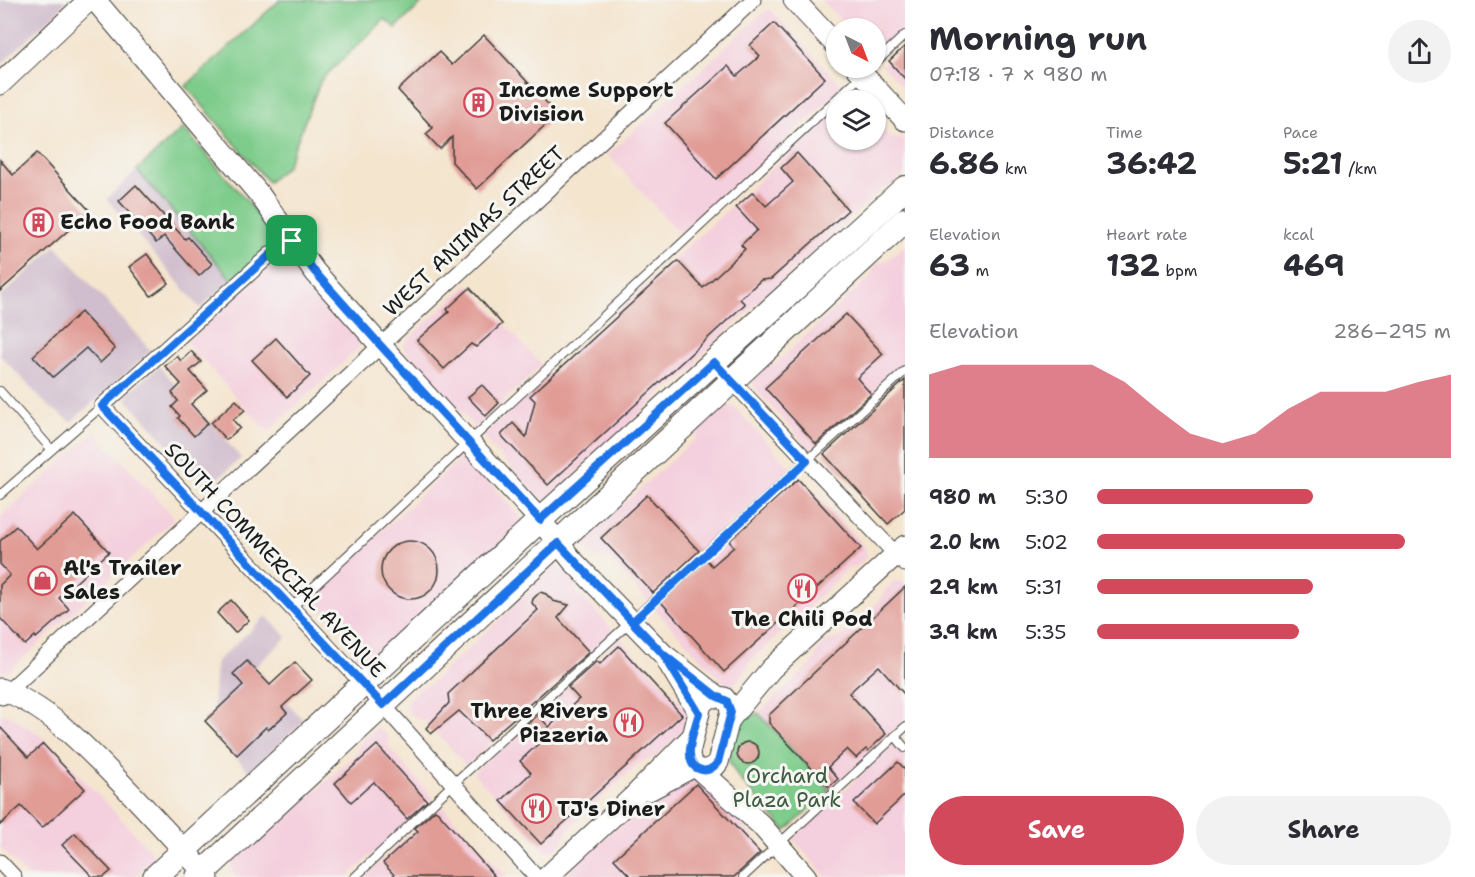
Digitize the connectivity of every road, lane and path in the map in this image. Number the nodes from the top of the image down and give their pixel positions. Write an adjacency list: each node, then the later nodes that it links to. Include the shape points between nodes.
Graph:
1 (89, 0): 10 (street)
2 (95, 0): 14 (street, via 259,194)
3 (753, 0): 15 (street, WEST ANIMAS STREET)
4 (794, 0): 5 (street)
5 (826, 34)
6 (905, 35): 7 (lane)
7 (886, 51)
8 (855, 78): 21 (lane)
9 (874, 78): 11 (street)
10 (0, 84)
11 (905, 120)
12 (905, 188): 16 (main road)
13 (905, 220): 18 (main road)
14 (292, 241): 15 (street); 20 (street, via 271,254)
15 (381, 346): 21 (street); 25 (street, WEST ANIMAS STREET)
16 (714, 362): 18 (street); 26 (main road)
17 (905, 371): 23 (lane)
18 (733, 381): 23 (street); 27 (main road)
19 (0, 391): 22 (lane)
20 (102, 406): 22 (lane); 25 (street, SOUTH COMMERCIAL AVENUE)
21 (468, 441): 26 (street); 29 (lane)
22 (51, 449): 24 (lane)
23 (807, 461): 28 (street); 30 (lane)
24 (0, 495)
25 (200, 513): 29 (street, SOUTH COMMERCIAL AVENUE); 34 (street, WEST ANIMAS STREET)
26 (540, 520): 27 (street); 33 (main road)
27 (558, 543): 30 (street); 36 (main road)
28 (902, 555): 32 (street)
29 (291, 608): 33 (street, SOUTH COMMERCIAL AVENUE)
30 (632, 622): 31 (street); 45 (lane)
31 (663, 654): 35 (street); 37 (street)
32 (771, 669): 35 (street); 38 (street)
33 (363, 684): 36 (street, SOUTH COMMERCIAL AVENUE); 49 (main road)
34 (3, 693): 49 (street, via 49,716 75,737)
35 (718, 696): 37 (street, via 705,699); 38 (street, via 730,706)
36 (383, 705): 45 (street, SOUTH COMMERCIAL AVENUE); 50 (main road)
37 (699, 713): 40 (street)
38 (729, 720): 43 (street)
39 (905, 727): 41 (lane)
40 (693, 736): 44 (street, via 689,753); 46 (street)
41 (895, 736): 42 (lane); 48 (lane)
42 (905, 748)
43 (720, 757): 44 (street, via 709,770); 47 (street)
44 (697, 768): 46 (street); 47 (street)
45 (453, 784): 52 (lane); 53 (street, SOUTH COMMERCIAL AVENUE)
46 (632, 798): 54 (street)
47 (761, 825): 48 (street)
48 (778, 845): 55 (lane); 56 (street)
49 (184, 851): 50 (street); 51 (main road)
50 (203, 875)
51 (155, 877)
52 (355, 877)
53 (536, 877)
54 (547, 877)
55 (743, 877)
56 (806, 877)

